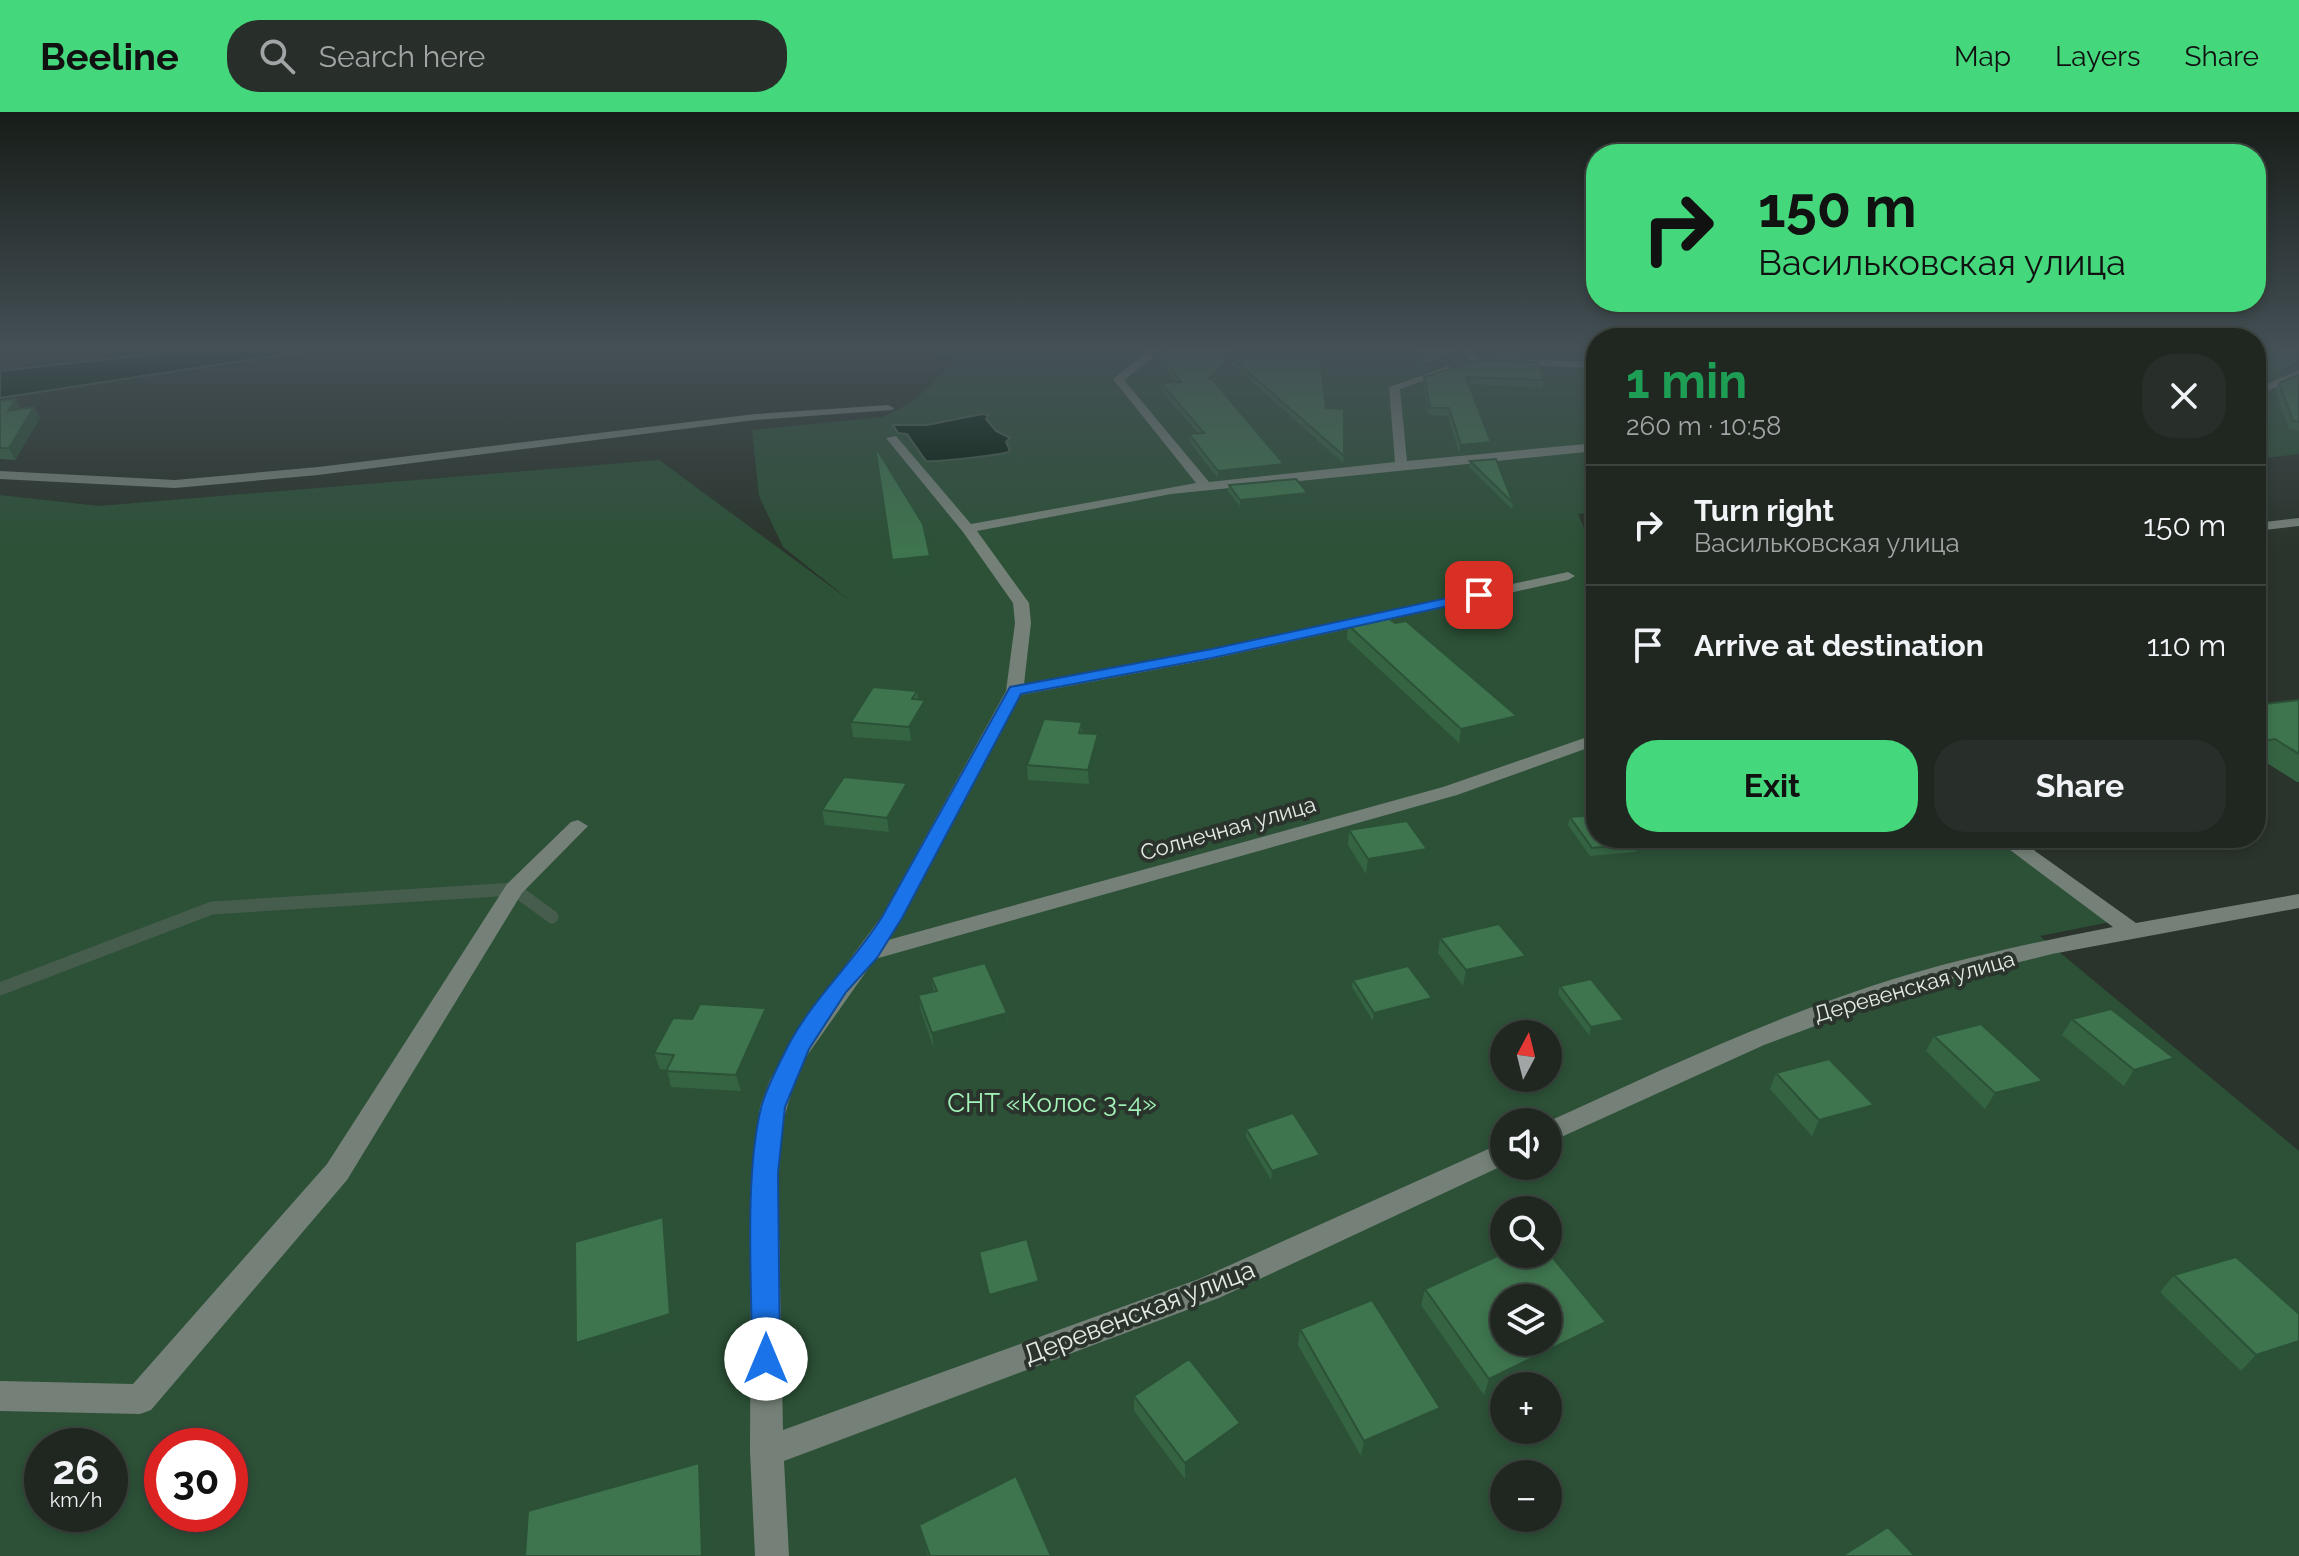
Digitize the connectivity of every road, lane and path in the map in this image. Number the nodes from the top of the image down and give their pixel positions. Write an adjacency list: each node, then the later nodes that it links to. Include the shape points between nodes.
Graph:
1 (794, 414): 7 (street, via 190,483)
2 (1147, 414): 8 (street)
3 (1396, 414): 6 (street)
4 (892, 438): 11 (street)
5 (1586, 448): 6 (street)
6 (1401, 465): 8 (street)
7 (0, 475)
8 (1205, 486): 11 (street)
9 (2299, 522): 10 (street)
10 (2266, 526)
11 (968, 529): 13 (street, via 1021,603)
12 (1568, 576): 13 (street)
13 (1015, 691): 19 (street)
14 (1586, 743): 19 (street, Солнечная улица, via 1450,791)
15 (578, 826): 22 (street, via 514,889 337,1172 140,1399)
16 (2018, 848): 18 (street)
17 (2299, 901): 18 (street, Деревенская улица)
18 (2135, 933): 20 (street, Деревенская улица, via 1971,965 1875,993 1773,1029)
19 (870, 953): 23 (street, via 838,987 799,1047 773,1107 766,1173)
20 (1562, 1127)
21 (1490, 1159): 23 (street, Деревенская улица, via 1209,1289)
22 (0, 1396)
23 (766, 1452): 24 (street)
24 (772, 1556)

